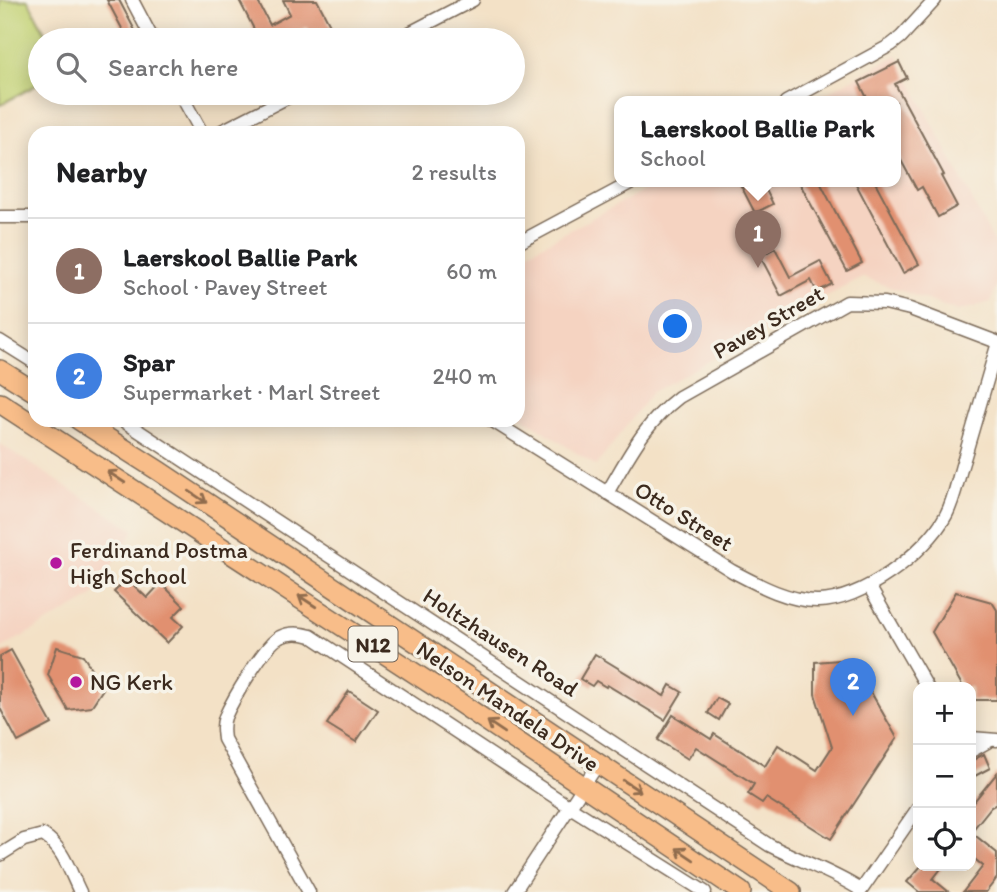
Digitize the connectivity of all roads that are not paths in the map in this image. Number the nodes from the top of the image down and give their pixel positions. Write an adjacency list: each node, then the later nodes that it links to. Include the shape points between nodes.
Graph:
1 (132, 0): 4 (street)
2 (473, 0): 5 (street)
3 (935, 0): 6 (street, via 891,45)
4 (147, 28)
5 (419, 28)
6 (797, 96)
7 (187, 105): 9 (street)
8 (273, 105): 10 (street)
9 (198, 126)
10 (232, 126)
11 (623, 187): 14 (street)
12 (0, 217): 13 (street)
13 (28, 217)
14 (525, 239)
15 (0, 341): 17 (street)
16 (997, 344): 26 (street, Pavey Street, via 910,309 846,302 666,407 653,419); 27 (street, Otto Street, via 946,514 900,565)
17 (28, 359)
18 (0, 370): 19 (highway)
19 (28, 388)
20 (0, 403): 21 (highway, Nelson Mandela Drive / N12, one-way to 20)
21 (28, 421)
22 (38, 427): 33 (highway, Nelson Mandela Drive / N12, one-way to 22)
23 (90, 427): 32 (highway, Nelson Mandela Drive / N12, one-way to 32)
24 (134, 427): 37 (street, Holtzhausen Road, via 769,845 843,878)
25 (502, 427): 26 (street, Otto Street)
26 (607, 493): 27 (street, Otto Street, via 766,589 814,601)
27 (869, 586): 28 (street)
28 (925, 682)
29 (976, 738): 30 (street)
30 (995, 740): 31 (street)
31 (976, 749)
32 (598, 764): 33 (street); 43 (highway, Nelson Mandela Drive / N12, one-way to 43)
33 (582, 786): 34 (street); 42 (highway, Nelson Mandela Drive / N12, one-way to 33)
34 (570, 807): 39 (street, via 311,636 282,635 268,646 222,728); 40 (street); 41 (street)
35 (913, 815): 37 (street)
36 (0, 855): 38 (street, via 43,835 59,850)
37 (860, 891)
38 (80, 892)
39 (309, 892)
40 (514, 892)
41 (705, 892)
42 (741, 892)
43 (791, 892)

